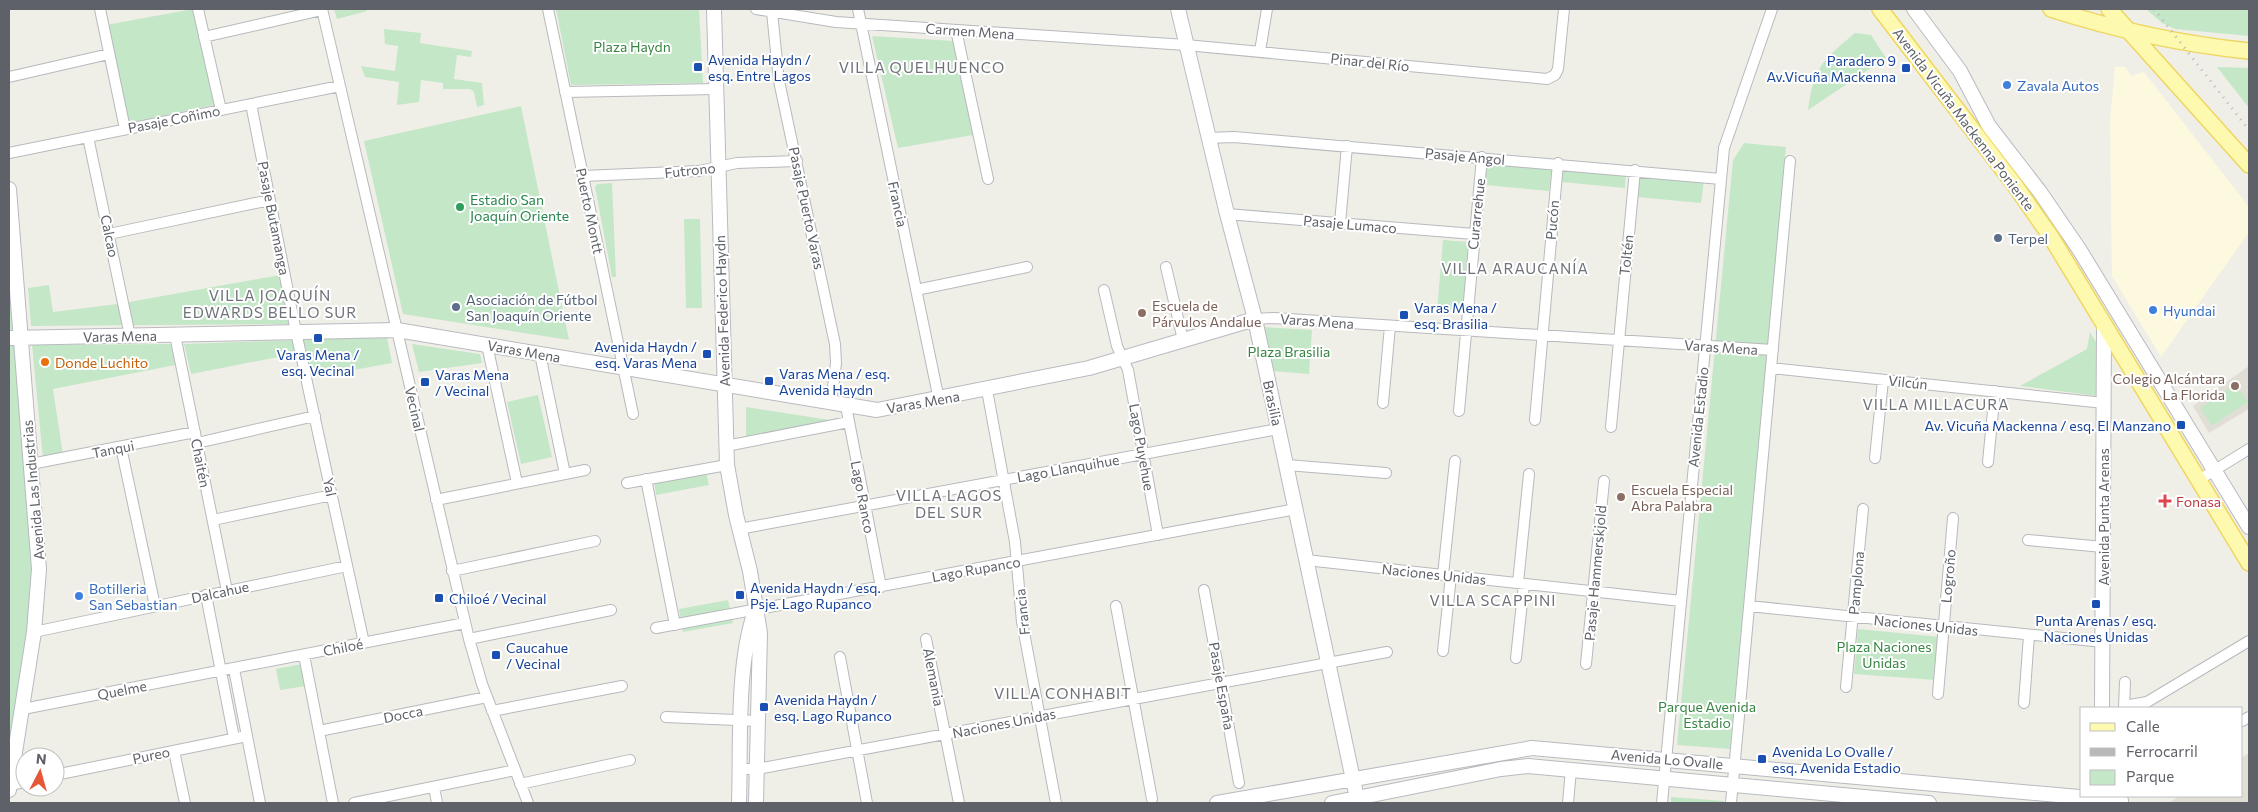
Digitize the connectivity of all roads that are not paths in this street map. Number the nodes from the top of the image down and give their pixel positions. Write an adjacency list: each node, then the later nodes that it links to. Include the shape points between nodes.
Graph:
1 (100, 9): 24 (street)
2 (198, 9): 20 (street)
3 (322, 9): 20 (street); 26 (street, Vecinal)
4 (548, 9): 28 (street, Puerto Montt)
5 (714, 9): 27 (street, Avenida Federico Haydn)
6 (758, 9): 16 (street, Carmen Mena)
7 (858, 9): 17 (street, Francia)
8 (1178, 9): 21 (street, Brasilia)
9 (1267, 9): 22 (street)
10 (1564, 9): 22 (street, Pinar del Río, via 1558,69 1553,77 1544,79)
11 (1772, 9): 45 (street, Avenida Estadio, via 1729,130)
12 (1880, 9): 58 (main road, Avenida Vicuña Mackenna Poniente, via 2019,191 2051,237)
13 (1914, 9): 104 (street, Avenida Vicuña Mackenna Poniente, via 1962,75 1989,126 2079,249)
14 (2051, 9): 19 (main road)
15 (2108, 9): 19 (main road)
16 (772, 12): 17 (street, Carmen Mena); 37 (street, Pasaje Puerto Varas, via 776,62)
17 (861, 24): 18 (street, Carmen Mena); 54 (street, Francia)
18 (956, 30): 21 (street, Carmen Mena); 44 (street)
19 (2128, 32): 23 (main road, via 2185,44); 40 (main road)
20 (204, 37): 30 (street)
21 (1186, 45): 22 (street, Pinar del Río); 33 (street, Brasilia)
22 (1260, 51)
23 (2249, 51)
24 (109, 54): 25 (street); 31 (street)
25 (9, 77)
26 (340, 86): 29 (street, Pasaje Coñimo); 59 (street, Vecinal)
27 (716, 89): 28 (street); 41 (street, Avenida Federico Haydn)
28 (565, 92): 43 (street, Puerto Montt)
29 (251, 104): 30 (street, Pasaje Coñimo); 47 (street, Pasaje Butamanga)
30 (221, 110): 31 (street, Pasaje Coñimo)
31 (125, 129): 32 (street, Pasaje Coñimo)
32 (88, 137): 35 (street, Pasaje Coñimo); 50 (street, Calcao)
33 (1208, 138): 34 (street, Pasaje Angol); 48 (street, Brasilia)
34 (1347, 146): 36 (street, Pasaje Angol); 49 (street)
35 (9, 153)
36 (1482, 157): 39 (street, Pasaje Angol); 51 (street, Curarrehue)
37 (797, 161): 41 (street, Futrono, via 737,163); 82 (street, Pasaje Puerto Varas, via 835,344)
38 (1790, 161): 70 (street)
39 (1558, 164): 42 (street, Pasaje Angol); 64 (street, Pucón)
40 (2249, 164)
41 (718, 167): 43 (street, Futrono, via 699,172); 76 (street, Avenida Federico Haydn)
42 (1635, 170): 45 (street, Pasaje Angol); 67 (street, Toltén)
43 (583, 176): 73 (street, Puerto Montt)
44 (988, 179)
45 (1721, 179): 69 (street, Avenida Estadio)
46 (9, 189): 65 (street, Avenida Las Industrias)
47 (270, 200): 50 (street); 61 (street, Pasaje Butamanga)
48 (1227, 214): 49 (street, Pasaje Lumaco); 56 (street, Brasilia)
49 (1340, 223): 51 (street, Pasaje Lumaco)
50 (109, 234): 63 (street, Calcao)
51 (1474, 234): 60 (street, Curarrehue)
52 (1027, 267): 54 (street)
53 (1166, 267): 66 (street)
54 (916, 290): 79 (street, Francia)
55 (1104, 290): 72 (street, Lago Puyehue)
56 (1255, 319): 57 (street, Varas Mena); 66 (street, Varas Mena); 90 (street, Brasilia)
57 (1390, 326): 60 (street, Varas Mena); 80 (street)
58 (2104, 326): 81 (street, Avenida Punta Arenas); 111 (main road, Avenida Vicuña Mackenna Poniente)
59 (397, 330): 61 (street, Varas Mena); 68 (street, Varas Mena); 115 (street, Vecinal)
60 (1466, 331): 64 (street, Varas Mena); 84 (street, Curarrehue)
61 (296, 332): 62 (street, Varas Mena); 86 (street, Yal)
62 (175, 334): 63 (street, Varas Mena); 91 (street, Chaitén)
63 (130, 336): 65 (street, Varas Mena)
64 (1542, 336): 67 (street, Varas Mena); 87 (street, Pucón)
65 (15, 338): 100 (street, Avenida Las Industrias)
66 (1183, 340): 72 (street, Varas Mena)
67 (1619, 340): 69 (street, Varas Mena); 89 (street, Toltén)
68 (487, 344): 71 (street, Varas Mena); 112 (street)
69 (1705, 346): 70 (street, Varas Mena); 139 (street, Avenida Estadio)
70 (1773, 350): 74 (street)
71 (540, 354): 73 (street, Varas Mena); 106 (street)
72 (1123, 360): 77 (street, Varas Mena); 96 (street, Lago Puyehue, via 1128,370)
73 (624, 368): 76 (street, Varas Mena); 85 (street, Puerto Montt)
74 (1771, 368): 75 (street, Vilcún); 142 (street)
75 (1883, 380): 78 (street, Vilcún); 97 (street)
76 (724, 385): 82 (street, Varas Mena); 93 (street, Avenida Federico Haydn)
77 (987, 390): 79 (street, Varas Mena); 109 (street, Francia)
78 (1995, 391): 81 (street, Vilcún); 99 (street)
79 (939, 400): 83 (street, Varas Mena, via 888,410)
80 (1383, 403)
81 (2104, 403): 126 (street, Avenida Punta Arenas)
82 (831, 404): 83 (street, Varas Mena)
83 (846, 406): 88 (street, Lago Ranco)
84 (1459, 411)
85 (633, 414)
86 (315, 416): 92 (street); 114 (street, Yal)
87 (1535, 420)
88 (849, 422): 93 (street); 116 (street, Lago Ranco)
89 (1611, 427)
90 (1278, 429): 96 (street, Lago Llanquihue); 102 (street, Brasilia)
91 (195, 432): 92 (street, Chaitén); 94 (street, Tanqui)
92 (197, 443): 120 (street, Chaitén)
93 (726, 446): 101 (street, Avenida Federico Haydn)
94 (121, 447): 100 (street, Tanqui); 140 (street)
95 (2249, 450): 104 (street)
96 (1144, 454): 109 (street, Lago Llanquihue); 123 (street, Lago Puyehue)
97 (1875, 458)
98 (1455, 460): 132 (street)
99 (1988, 462)
100 (31, 464): 150 (street, Avenida Las Industrias, via 39,553)
101 (728, 465): 108 (street); 122 (street, Avenida Federico Haydn)
102 (1287, 466): 105 (street); 117 (street, Brasilia)
103 (585, 470): 106 (street)
104 (2214, 470): 111 (street); 121 (street, Avenida Vicuña Mackenna Poniente)
105 (1386, 473)
106 (565, 474): 112 (street)
107 (1530, 474): 133 (street)
108 (646, 480): 113 (street); 147 (street)
109 (1003, 480): 116 (street, Lago Llanquihue); 128 (street, Francia)
110 (1604, 481): 137 (street, Pasaje Hammerskjold)
111 (2197, 481): 129 (main road, Avenida Vicuña Mackenna Poniente)
112 (517, 483): 115 (street)
113 (627, 483)
114 (332, 495): 120 (street); 130 (street, Yal)
115 (436, 500): 131 (street, Vecinal)
116 (865, 505): 122 (street, Lago Llanquihue); 134 (street, Lago Ranco)
117 (1296, 509): 123 (street, Lago Rupanco); 127 (street, Brasilia)
118 (1862, 509): 145 (street, Pamplona)
119 (1953, 518): 148 (street, Logroño)
120 (213, 520): 136 (street, Chaitén)
121 (2249, 527)
122 (739, 529): 144 (street, Avenida Federico Haydn, via 750,571)
123 (1158, 535): 128 (street, Lago Rupanco)
124 (2028, 540): 126 (street)
125 (595, 541): 131 (street)
126 (2103, 547): 155 (street, Avenida Punta Arenas)
127 (1306, 560): 132 (street, Naciones Unidas); 162 (street, Brasilia)
128 (1017, 562): 134 (street, Lago Rupanco); 179 (street, Francia, via 1020,612)
129 (2249, 563)
130 (347, 566): 136 (street, Dalcahue); 156 (street, Yal)
131 (452, 571): 146 (street, Vecinal)
132 (1447, 576): 133 (street, Naciones Unidas); 157 (street)
133 (1521, 584): 137 (street, Naciones Unidas); 161 (street)
134 (881, 587): 144 (street, Lago Rupanco)
135 (1204, 590): 166 (street, Pasaje España)
136 (227, 591): 138 (street, Dalcahue)
137 (1593, 592): 139 (street, Naciones Unidas); 163 (street, Pasaje Hammerskjold)
138 (206, 595): 140 (street, Dalcahue); 165 (street)
139 (1681, 601): 188 (street, Avenida Estadio)
140 (155, 606): 150 (street, Dalcahue)
141 (1116, 606): 172 (street)
142 (1749, 606): 145 (street, Naciones Unidas); 190 (street)
143 (611, 610): 152 (street)
144 (755, 610): 147 (street, Lago Rupanco); 180 (street, Avenida Federico Haydn, via 745,646); 181 (street, Avenida Federico Haydn, via 760,646)
145 (1852, 617): 148 (street, Naciones Unidas); 169 (street, Pamplona)
146 (465, 622): 152 (street, Vecinal); 156 (street, Chiloé)
147 (675, 625): 149 (street, Lago Rupanco)
148 (1944, 627): 151 (street, Naciones Unidas); 170 (street, Logroño)
149 (656, 628)
150 (34, 632): 176 (street, Avenida Las Industrias)
151 (2029, 635): 155 (street, Naciones Unidas); 173 (street)
152 (469, 639): 171 (street, Vecinal)
153 (926, 639): 183 (street, Alemania)
154 (2249, 641): 175 (street, via 2147,702)
155 (2103, 642): 174 (street, Avenida Punta Arenas)
156 (364, 643): 159 (street, Chiloé)
157 (1443, 651)
158 (1387, 652): 162 (street, Naciones Unidas)
159 (304, 655): 164 (street, Chiloé); 182 (street)
160 (840, 657): 186 (street)
161 (1516, 658)
162 (1327, 662): 166 (street, Naciones Unidas); 197 (street, Brasilia)
163 (1586, 664)
164 (234, 669): 165 (street, Chiloé); 184 (street)
165 (221, 672): 176 (street, Quelme); 185 (street)
166 (1221, 682): 172 (street, Naciones Unidas); 198 (street, Pasaje España)
167 (2125, 682): 175 (street)
168 (622, 686): 177 (street)
169 (1846, 687)
170 (1938, 694)
171 (487, 698): 177 (street, Vecinal); 182 (street, Docca)
172 (1133, 699): 179 (street, Naciones Unidas); 205 (street)
173 (2024, 703)
174 (2102, 707)
175 (2124, 707)
176 (23, 709): 201 (street, Avenida Las Industrias)
177 (492, 711): 193 (street, Vecinal)
178 (666, 717): 180 (street)
179 (1040, 717): 183 (street, Naciones Unidas); 219 (street, Francia)
180 (742, 720): 181 (street); 191 (street, Avenida Federico Haydn)
181 (759, 721): 192 (street, Avenida Federico Haydn)
182 (319, 731): 211 (street)
183 (945, 734): 186 (street, Naciones Unidas); 218 (street, Alemania)
184 (247, 736): 185 (street, Pureo); 210 (street)
185 (234, 738): 187 (street, Pureo)
186 (857, 750): 192 (street, Naciones Unidas); 217 (street)
187 (174, 751): 195 (street, Pureo); 209 (street)
188 (1667, 759): 190 (street, Avenida Lo Ovalle); 196 (street, Avenida Estadio); 197 (street, Avenida Lo Ovalle, via 1532,748)
189 (630, 760): 199 (street)
190 (1734, 765): 200 (street); 204 (street, Avenida Lo Ovalle)
191 (740, 769): 192 (street, Naciones Unidas); 215 (street, Avenida Federico Haydn)
192 (757, 769): 216 (street, Avenida Federico Haydn)
193 (515, 770): 199 (street, Vecinal); 202 (street)
194 (1571, 770): 196 (street, Avenida Lo Ovalle); 208 (street, Avenida Lo Ovalle, via 1510,767); 222 (street)
195 (65, 773)
196 (1665, 778): 200 (street, Avenida Lo Ovalle); 223 (street, Avenida Estadio)
197 (1352, 779): 208 (street, Brasilia); 220 (street, Avenida Lo Ovalle)
198 (1239, 783)
199 (520, 784): 214 (street, Vecinal)
200 (1732, 784): 224 (street); 225 (street, Avenida Lo Ovalle)
201 (9, 787)
202 (434, 787): 212 (street); 213 (street)
203 (2080, 797): 206 (street, Avenida Lo Ovalle)
204 (2080, 797)
205 (1152, 799)
206 (2102, 799): 207 (street, Avenida Lo Ovalle)
207 (2122, 799)
208 (1358, 801): 221 (street, Avenida Lo Ovalle)
209 (185, 803)
210 (260, 803)
211 (334, 803)
212 (360, 803)
213 (437, 803)
214 (528, 803)
215 (739, 803)
216 (756, 803)
217 (867, 803)
218 (959, 803)
219 (1056, 803)
220 (1217, 803)
221 (1332, 803)
222 (1568, 803)
223 (1662, 803)
224 (1730, 803)
225 (1929, 803)

